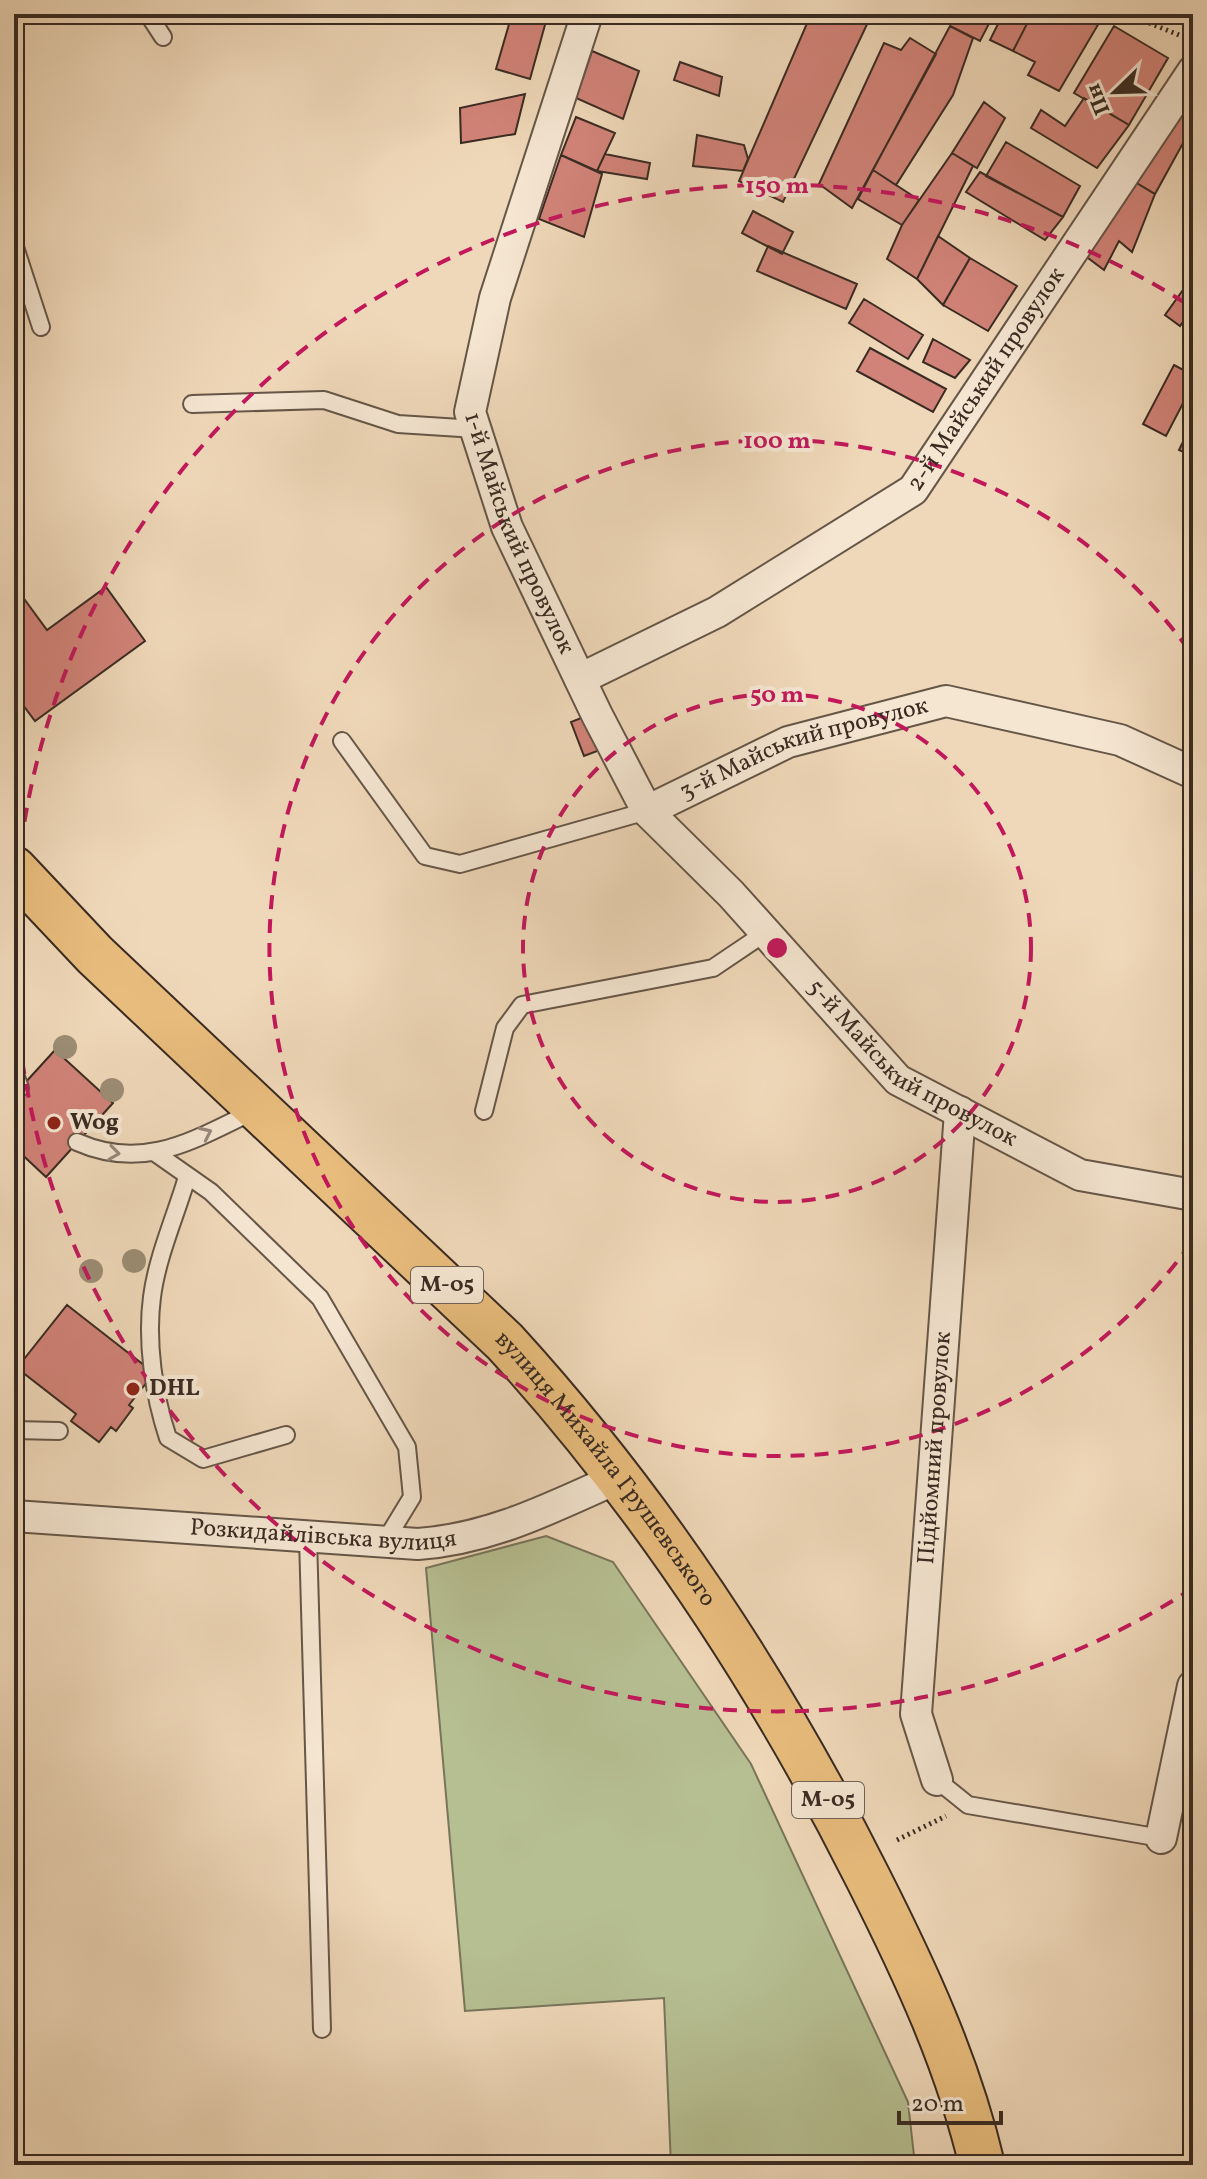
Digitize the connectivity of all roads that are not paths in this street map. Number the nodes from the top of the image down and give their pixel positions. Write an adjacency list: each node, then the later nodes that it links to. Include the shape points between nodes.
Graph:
1 (148, 14): 3 (lane)
2 (587, 14): 8 (street, 1-й Майський провулок, via 495,298 470,412)
3 (163, 37)
4 (1193, 71): 9 (street, 2-й Майський провулок, via 913,490 717,612)
5 (14, 244): 6 (lane)
6 (41, 327)
7 (192, 404): 8 (lane, via 324,400 398,424)
8 (476, 429): 9 (street, 1-й Майський провулок, via 507,527)
9 (580, 679): 12 (street, 1-й Майський провулок)
10 (342, 741): 12 (lane, via 425,856 460,864)
11 (1193, 773): 12 (street, 3-й Майський провулок, via 1120,740 946,701 788,742)
12 (647, 811): 14 (street, 5-й Майський провулок)
13 (14, 869): 15 (main road, вулиця Михайла Грушевського / М-05, via 95,955)
14 (765, 933): 16 (lane, via 713,968 522,1005 505,1028); 17 (street, 5-й Майський провулок, via 898,1080)
15 (257, 1109): 19 (lane, one-way to 15, via 172,1149); 25 (main road, вулиця Михайла Грушевського / М-05, via 505,1342)
16 (484, 1111)
17 (960, 1112): 21 (street, 5-й Майський провулок, via 1080,1175); 30 (street, Підйомний провулок, via 916,1714)
18 (77, 1142): 19 (lane, one-way to 19, via 123,1156)
19 (154, 1152): 20 (lane)
20 (187, 1177): 24 (lane, via 152,1295 151,1341 168,1438 203,1459); 28 (lane, via 211,1192 320,1298 407,1447 412,1497)
21 (1193, 1195)
22 (14, 1430): 23 (lane)
23 (59, 1431)
24 (286, 1435)
25 (620, 1477): 28 (street, Розкидайлівська вулиця, via 483,1534 445,1542); 33 (main road, вулиця Михайла Грушевського / М-05, via 708,1598 813,1772 940,2030)
26 (14, 1516): 27 (street, Розкидайлівська вулиця)
27 (308, 1538): 28 (street, Розкидайлівська вулиця); 32 (lane)
28 (384, 1543)
29 (1193, 1686): 31 (street)
30 (937, 1780): 31 (lane, via 968,1805)
31 (1161, 1838)
32 (322, 2029)
33 (980, 2159)

